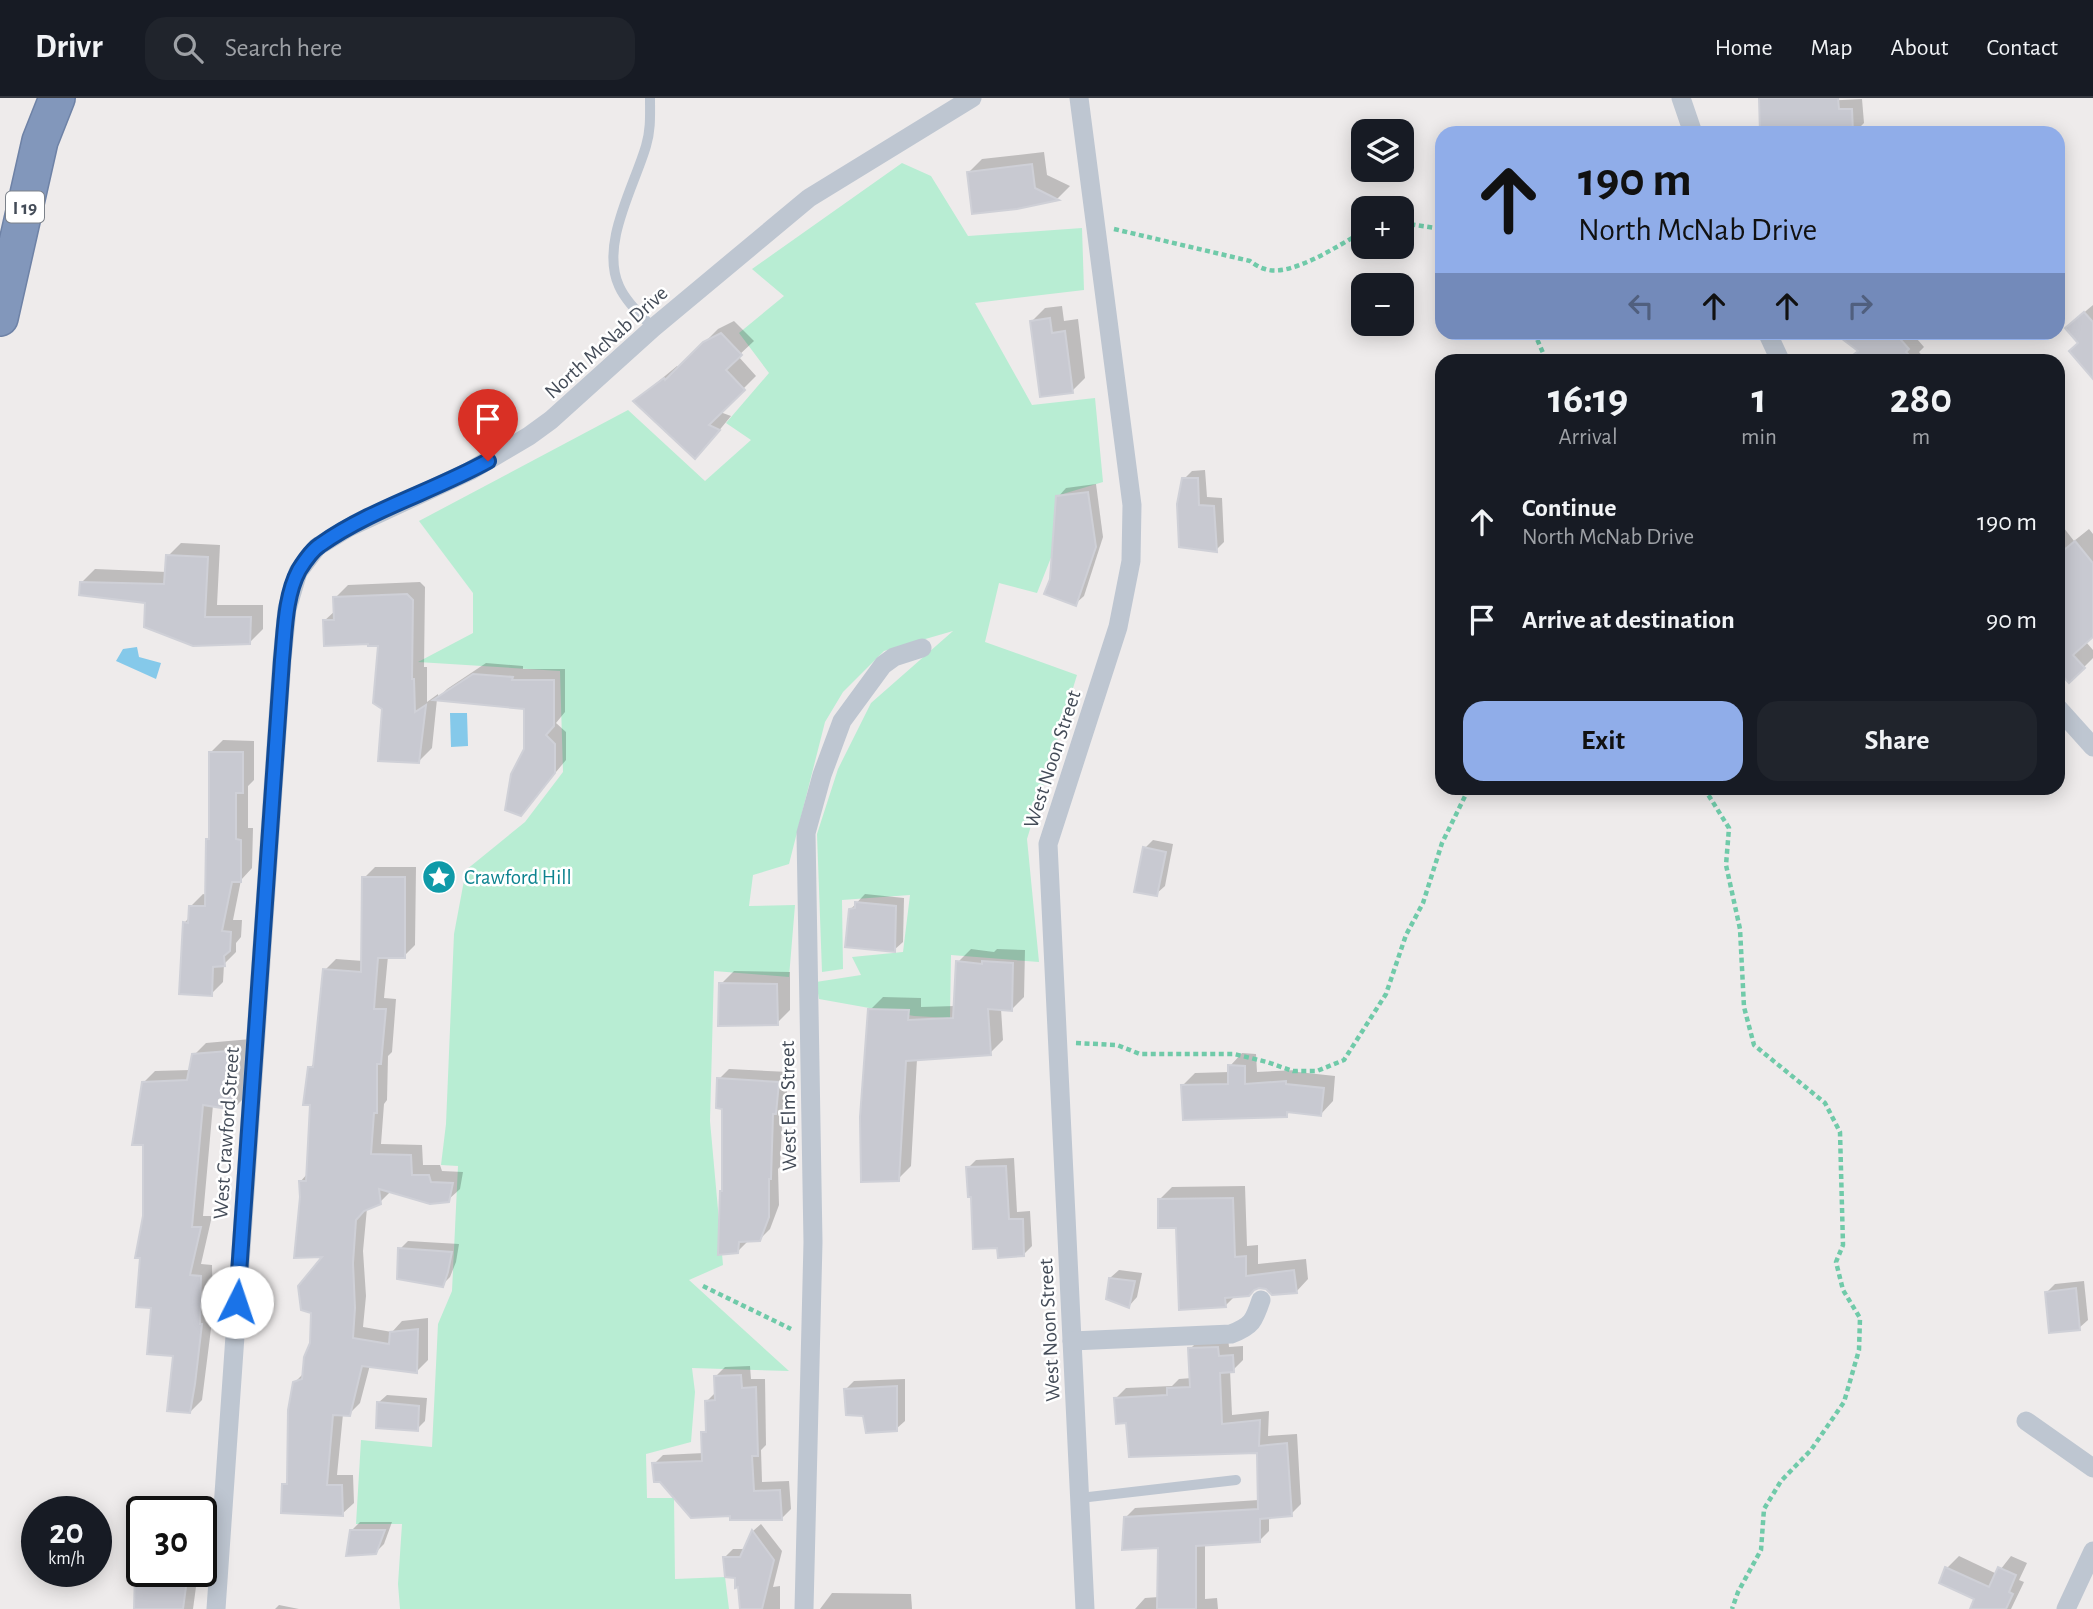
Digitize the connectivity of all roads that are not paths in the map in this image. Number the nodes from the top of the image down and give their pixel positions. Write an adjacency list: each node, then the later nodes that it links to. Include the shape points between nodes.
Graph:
1 (57, 98): 7 (highway, I 19, via 40,141)
2 (650, 98): 8 (lane, via 647,144 615,236 613,267 620,288)
3 (972, 98): 8 (street, North McNab Drive, via 809,198)
4 (1079, 98): 14 (street, West Noon Street, via 1132,505 1131,561 1118,627 1048,844)
5 (1681, 98): 6 (street)
6 (1691, 126)
7 (0, 318)
8 (653, 328): 10 (street, North McNab Drive, via 528,436 470,471 317,547 299,572 287,609)
9 (922, 648): 21 (street, West Elm Street, via 883,665 842,722 806,833 813,1241)
10 (282, 660): 20 (street, West Crawford Street)
11 (2065, 716): 12 (street)
12 (2093, 747)
13 (1261, 1300): 14 (street, via 1249,1327 1231,1334)
14 (1073, 1341): 18 (street, West Noon Street)
15 (2026, 1421): 16 (street)
16 (2093, 1468)
17 (1236, 1480): 18 (lane)
18 (1080, 1498): 22 (street, West Noon Street)
19 (2093, 1551): 23 (street)
20 (216, 1609)
21 (804, 1609)
22 (1085, 1609)
23 (2066, 1609)

